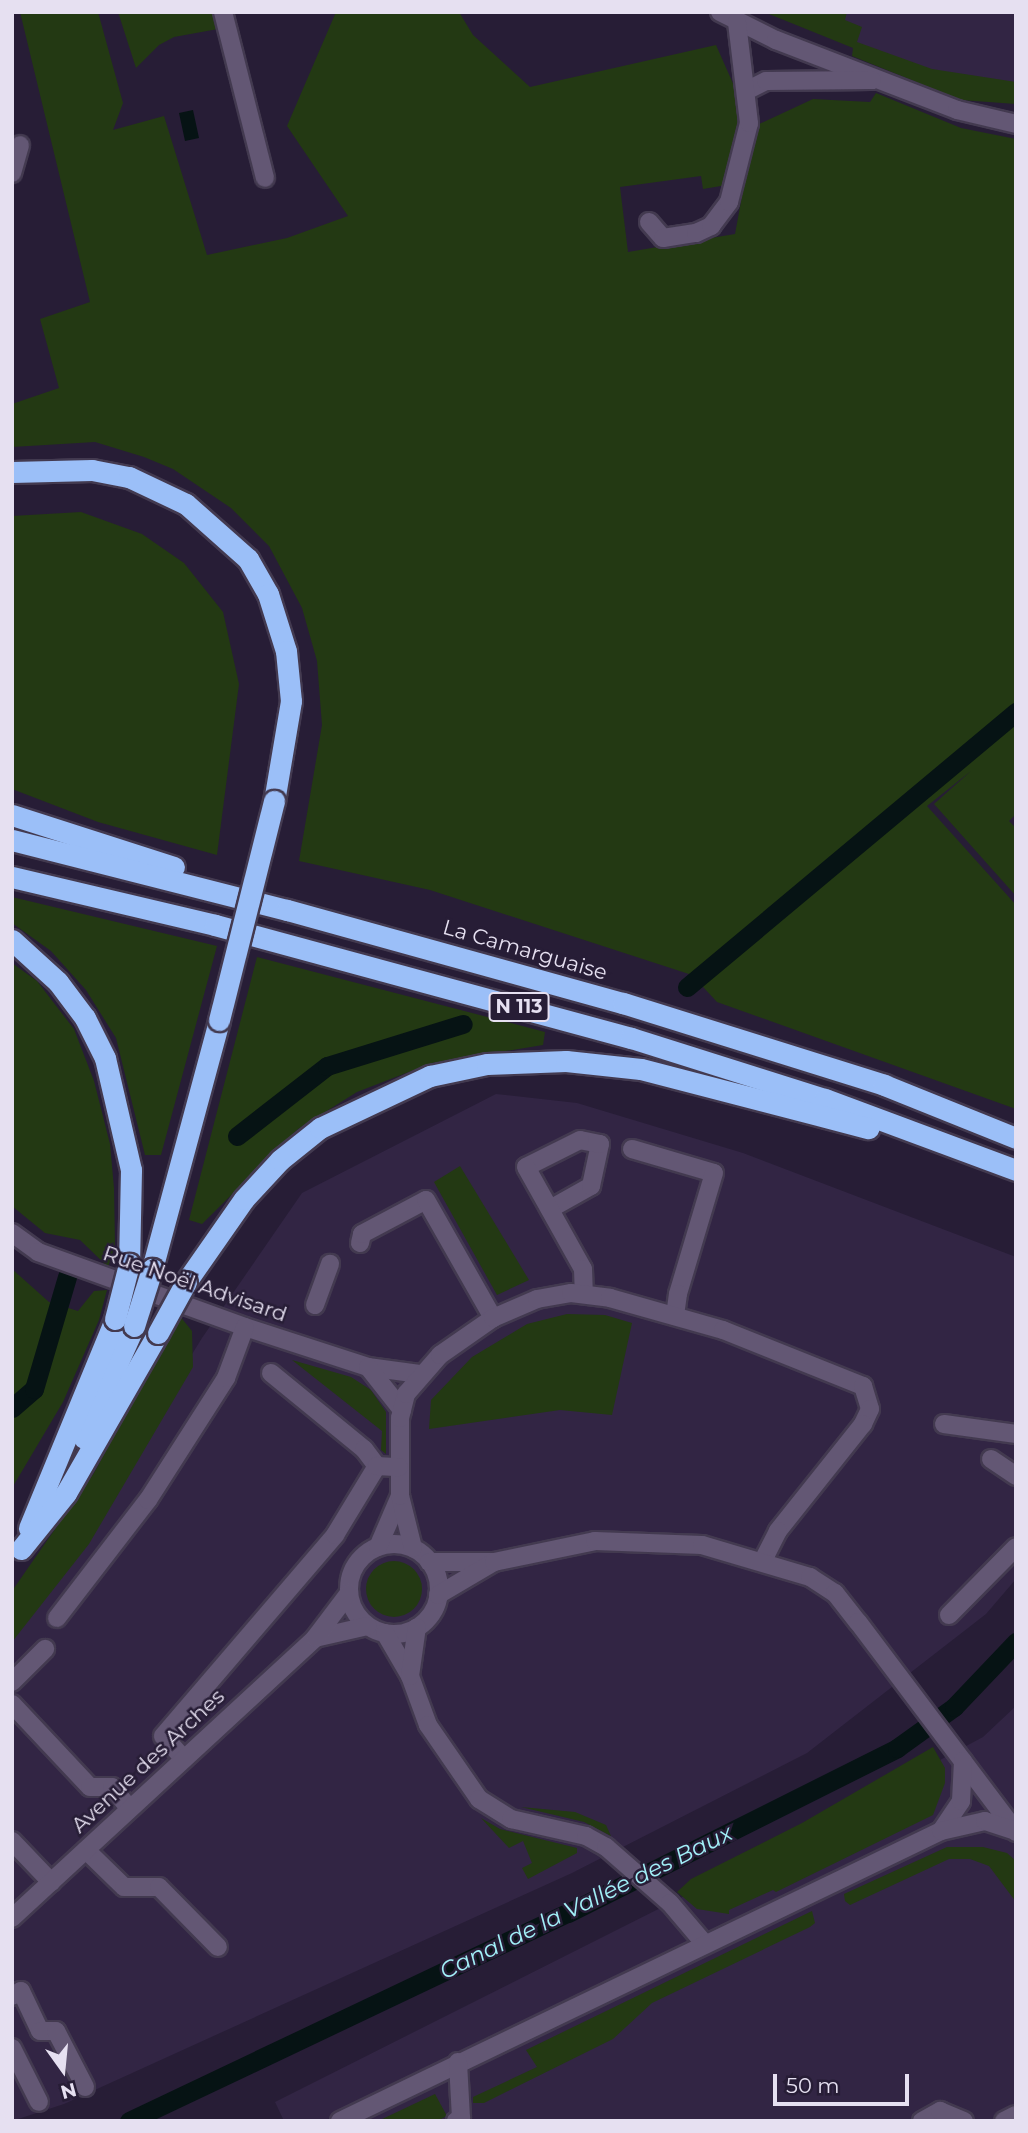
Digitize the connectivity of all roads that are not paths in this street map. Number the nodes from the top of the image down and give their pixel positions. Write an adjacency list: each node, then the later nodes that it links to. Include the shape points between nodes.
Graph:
1 (223, 12): 9 (street)
2 (720, 12): 3 (street)
3 (737, 22): 4 (street); 5 (street)
4 (881, 80): 5 (street, via 766,81); 6 (street, via 957,110)
5 (748, 90): 10 (street, via 749,123 729,202 711,226 663,238)
6 (1016, 124)
7 (20, 145): 8 (street)
8 (12, 173)
9 (265, 178)
10 (649, 222)
11 (50, 469): 12 (highway); 13 (highway); 30 (highway, bridge, via 129,477 159,488 219,530 248,559 268,594 286,651 291,701 274,801 219,1020 152,1269)
12 (12, 472)
13 (12, 480)
14 (12, 815): 17 (highway, via 202,876)
15 (12, 840): 17 (highway, La Camarguaise / N 113)
16 (12, 877): 21 (highway, N 113, via 215,925 631,1038 825,1099)
17 (287, 910): 19 (highway, La Camarguaise / N 113, via 622,1003 884,1085)
18 (12, 940): 30 (highway, bridge, via 58,982 85,1018 105,1058 131,1170)
19 (1016, 1138)
20 (632, 1149): 28 (street, via 714,1172 678,1294)
21 (1016, 1170): 30 (highway, bridge, via 735,1090 641,1069 565,1061 487,1064 430,1076 320,1128 279,1160 244,1199 186,1282 66,1493 21,1549 84,1437)
22 (550, 1209): 26 (street, via 583,1269)
23 (12, 1233): 31 (street, Rue Noël Advisard, via 38,1252)
24 (360, 1243): 29 (street, via 362,1234 426,1200)
25 (330, 1264): 27 (street)
26 (584, 1294): 28 (street); 29 (street, via 537,1299)
27 (315, 1305)
28 (676, 1316): 46 (street, via 863,1385 870,1409 863,1424 778,1531)
29 (493, 1318): 34 (street)
30 (125, 1322)
31 (244, 1327): 32 (street, Rue Noël Advisard); 52 (street, via 226,1378 148,1500)
32 (368, 1367): 34 (street, Rue Noël Advisard); 35 (street)
33 (271, 1373): 39 (street, via 364,1449)
34 (420, 1374): 35 (street)
35 (402, 1410): 40 (street)
36 (944, 1424): 37 (street)
37 (1016, 1434)
38 (991, 1459): 41 (street)
39 (377, 1466): 40 (street); 62 (street, via 335,1535 163,1736)
40 (399, 1468): 42 (street)
41 (1016, 1476)
42 (400, 1496): 43 (street); 45 (street)
43 (378, 1547): 45 (street); 49 (street, via 356,1565)
44 (1016, 1547): 51 (street)
45 (412, 1548): 47 (street)
46 (763, 1560): 48 (street, via 702,1545 649,1540 595,1541); 61 (street, via 810,1577 835,1593)
47 (429, 1562): 48 (street); 50 (street)
48 (494, 1562): 50 (street)
49 (349, 1593): 53 (street, via 358,1616); 56 (street, Avenue des Arches)
50 (438, 1595): 54 (street)
51 (949, 1615)
52 (57, 1618)
53 (368, 1626): 55 (street); 56 (street, Avenue des Arches)
54 (417, 1627): 55 (street); 58 (street)
55 (385, 1633): 58 (street)
56 (315, 1638): 62 (street, Avenue des Arches)
57 (45, 1649): 59 (street)
58 (410, 1676): 70 (street, via 428,1725 479,1799 511,1819 586,1836 606,1847 670,1903)
59 (12, 1682)
60 (12, 1704): 63 (street, via 90,1787 111,1787)
61 (960, 1758): 64 (street, via 961,1801); 65 (street)
62 (184, 1759): 63 (street, Avenue des Arches)
63 (130, 1809): 67 (street, Avenue des Arches)
64 (941, 1831): 65 (street, via 985,1821); 70 (street)
65 (1015, 1831)
66 (12, 1841): 68 (street)
67 (86, 1850): 68 (street, Avenue des Arches); 71 (street, via 124,1887 159,1886)
68 (51, 1882): 69 (street, Avenue des Arches)
69 (12, 1918)
70 (704, 1943): 74 (street)
71 (218, 1947)
72 (12, 1996): 75 (street, via 21,1991 40,2031 56,2031)
73 (12, 2048): 76 (street)
74 (458, 2062): 78 (street); 79 (street, via 461,2118)
75 (85, 2087)
76 (39, 2102)
77 (1016, 2115): 82 (street)
78 (341, 2121)
79 (456, 2121)
80 (922, 2121): 81 (street, via 940,2111)
81 (964, 2121)
82 (1004, 2121)

